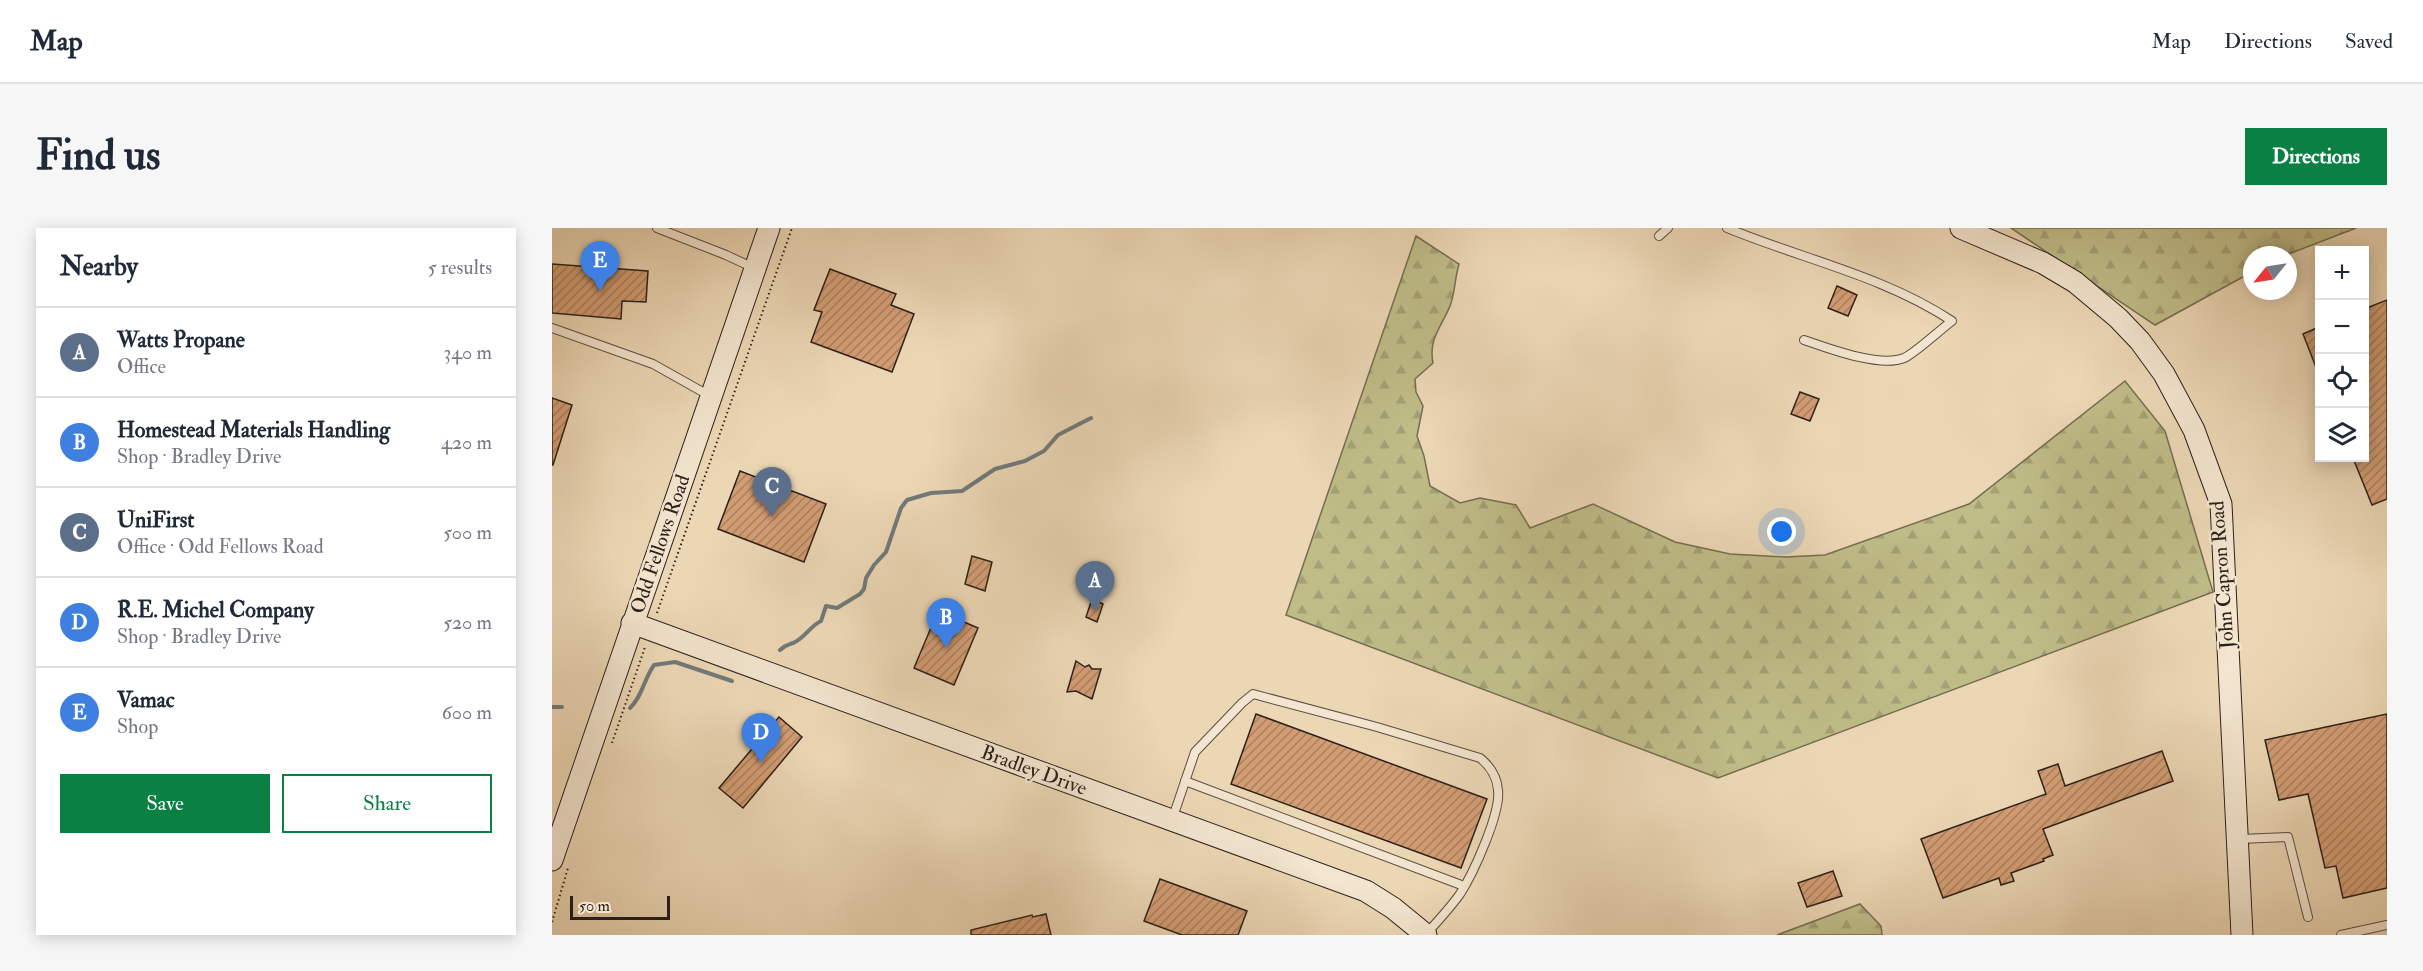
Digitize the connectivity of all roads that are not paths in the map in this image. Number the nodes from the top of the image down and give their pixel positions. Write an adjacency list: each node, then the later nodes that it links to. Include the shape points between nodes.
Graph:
1 (657, 228): 7 (lane)
2 (769, 228): 7 (street, Odd Fellows Road)
3 (1668, 228): 6 (lane)
4 (1726, 228): 9 (lane, via 1889,286 1952,321 1903,358 1883,360 1844,354)
5 (1961, 228): 14 (street, John Capron Road, via 2060,273 2118,318 2164,374 2194,430 2221,504)
6 (1659, 236)
7 (755, 269): 10 (street, Odd Fellows Road)
8 (552, 328): 10 (lane, via 653,364)
9 (1804, 340)
10 (711, 397): 11 (street, Odd Fellows Road)
11 (632, 623): 13 (street, Bradley Drive); 15 (street, Odd Fellows Road)
12 (1185, 781): 13 (lane); 16 (lane); 16 (lane, via 1195,752 1253,694 1480,758 1496,780 1498,800 1484,845)
13 (1172, 820): 19 (street, Bradley Drive, via 1366,891)
14 (2237, 840): 17 (lane, via 2288,837); 20 (street, John Capron Road)
15 (552, 860)
16 (1464, 886): 19 (lane)
17 (2308, 916)
18 (2387, 925): 21 (lane)
19 (1426, 935)
20 (2242, 935)
21 (2341, 935)

